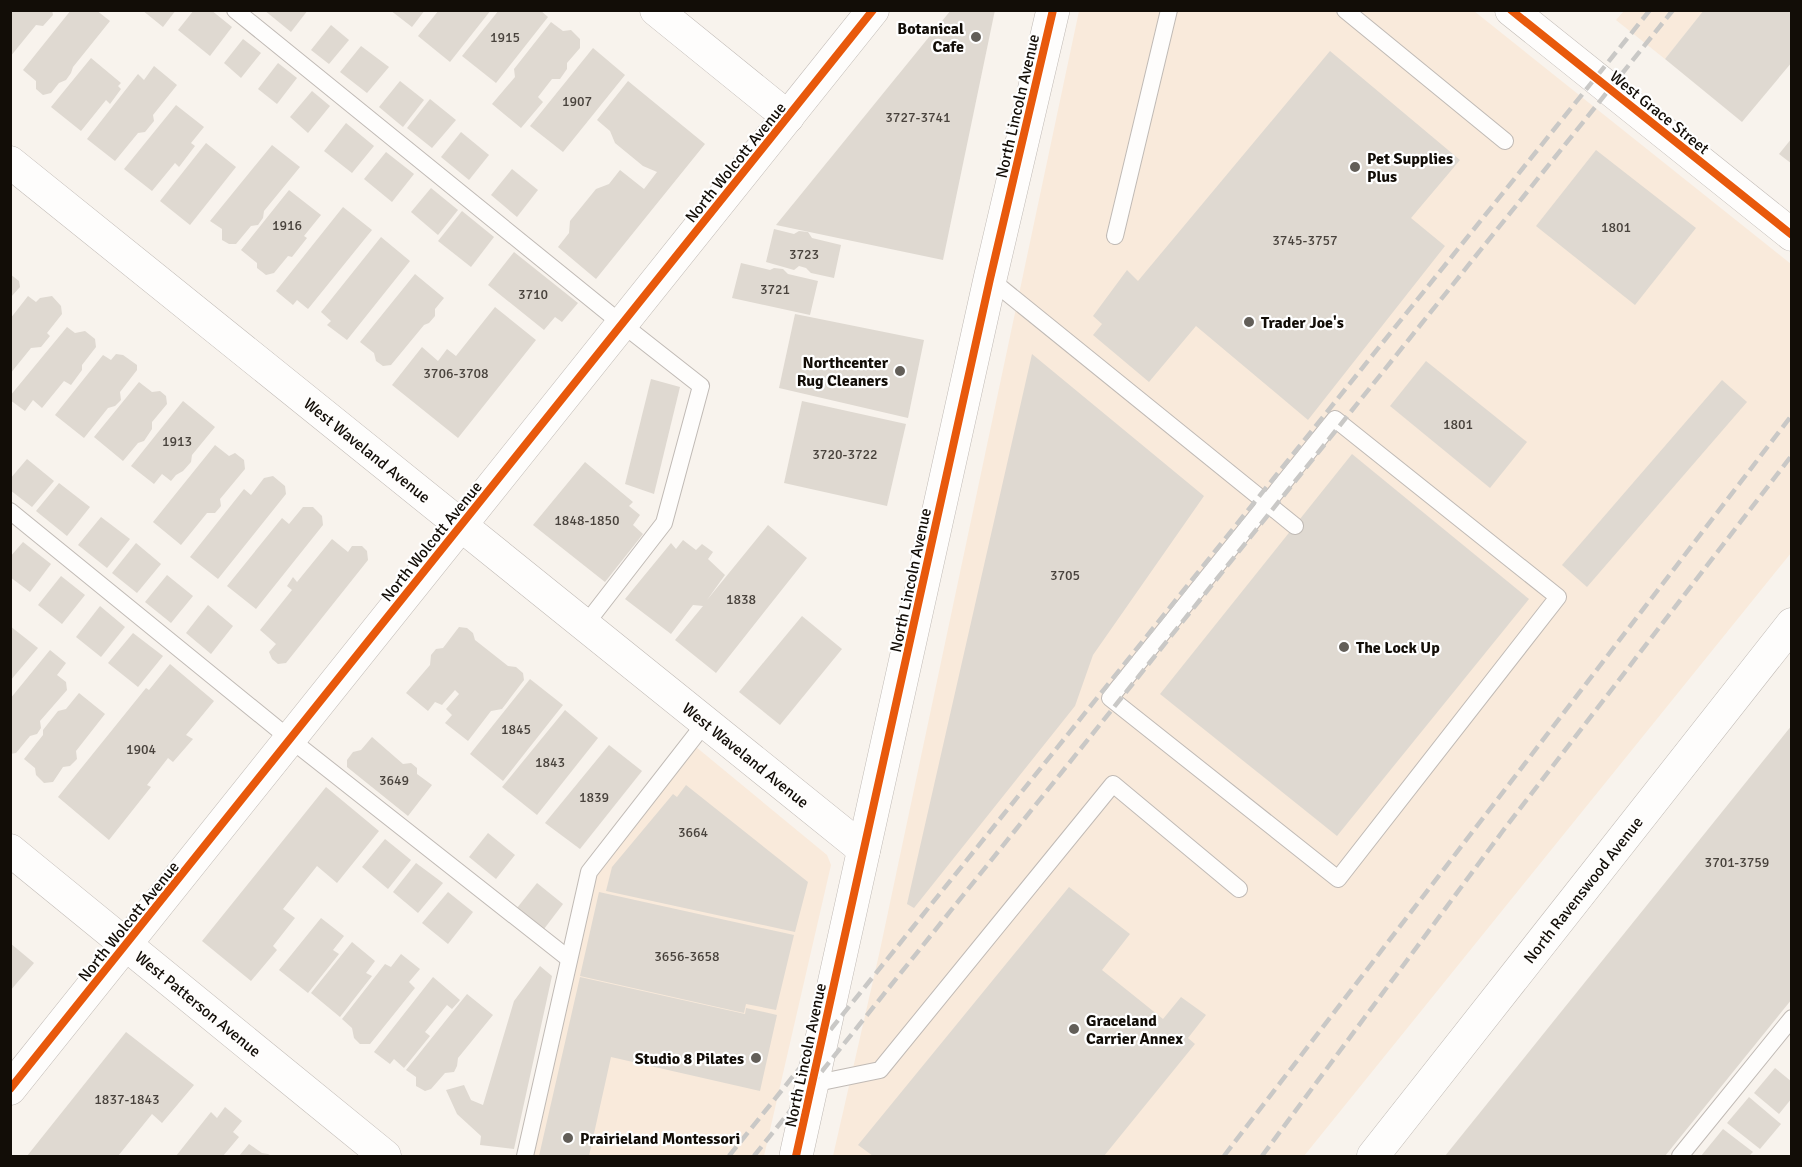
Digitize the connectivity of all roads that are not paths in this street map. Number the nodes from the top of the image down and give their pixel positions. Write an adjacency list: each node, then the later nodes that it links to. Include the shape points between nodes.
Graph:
1 (235, 10): 14 (lane)
2 (656, 10): 8 (street)
3 (873, 10): 8 (street, North Wolcott Avenue)
4 (1053, 10): 13 (main road, North Lincoln Avenue)
5 (1169, 10): 12 (lane)
6 (1345, 10): 9 (lane)
7 (1511, 10): 11 (street, West Grace Street)
8 (788, 117): 14 (street, North Wolcott Avenue)
9 (1505, 141)
10 (10, 162): 17 (street, West Waveland Avenue)
11 (1791, 235)
12 (1115, 236)
13 (990, 279): 15 (lane); 24 (main road, North Lincoln Avenue)
14 (622, 324): 17 (street, North Wolcott Avenue); 20 (lane, via 702,386 664,523)
15 (1267, 503): 15 (lane, via 1110,698 1338,879 1558,597 1335,419); 18 (lane)
16 (10, 511): 22 (lane)
17 (461, 525): 20 (street, West Waveland Avenue); 22 (street, North Wolcott Avenue)
18 (1295, 526)
19 (1791, 624): 34 (street, North Ravenswood Avenue)
20 (585, 625): 21 (street, West Waveland Avenue)
21 (705, 723): 24 (street, West Waveland Avenue); 27 (lane, via 589,872)
22 (291, 739): 26 (street, North Wolcott Avenue); 27 (lane)
23 (10, 850): 26 (street, West Patterson Avenue)
24 (864, 850): 29 (main road, North Lincoln Avenue)
25 (1239, 889): 29 (lane, via 1113,784 880,1070)
26 (126, 944): 30 (street, North Wolcott Avenue); 31 (street, West Patterson Avenue)
27 (569, 959): 32 (lane)
28 (1791, 1018): 35 (lane)
29 (812, 1084): 33 (main road, North Lincoln Avenue)
30 (10, 1089)
31 (385, 1156)
32 (525, 1156)
33 (796, 1156)
34 (1373, 1156)
35 (1680, 1156)

